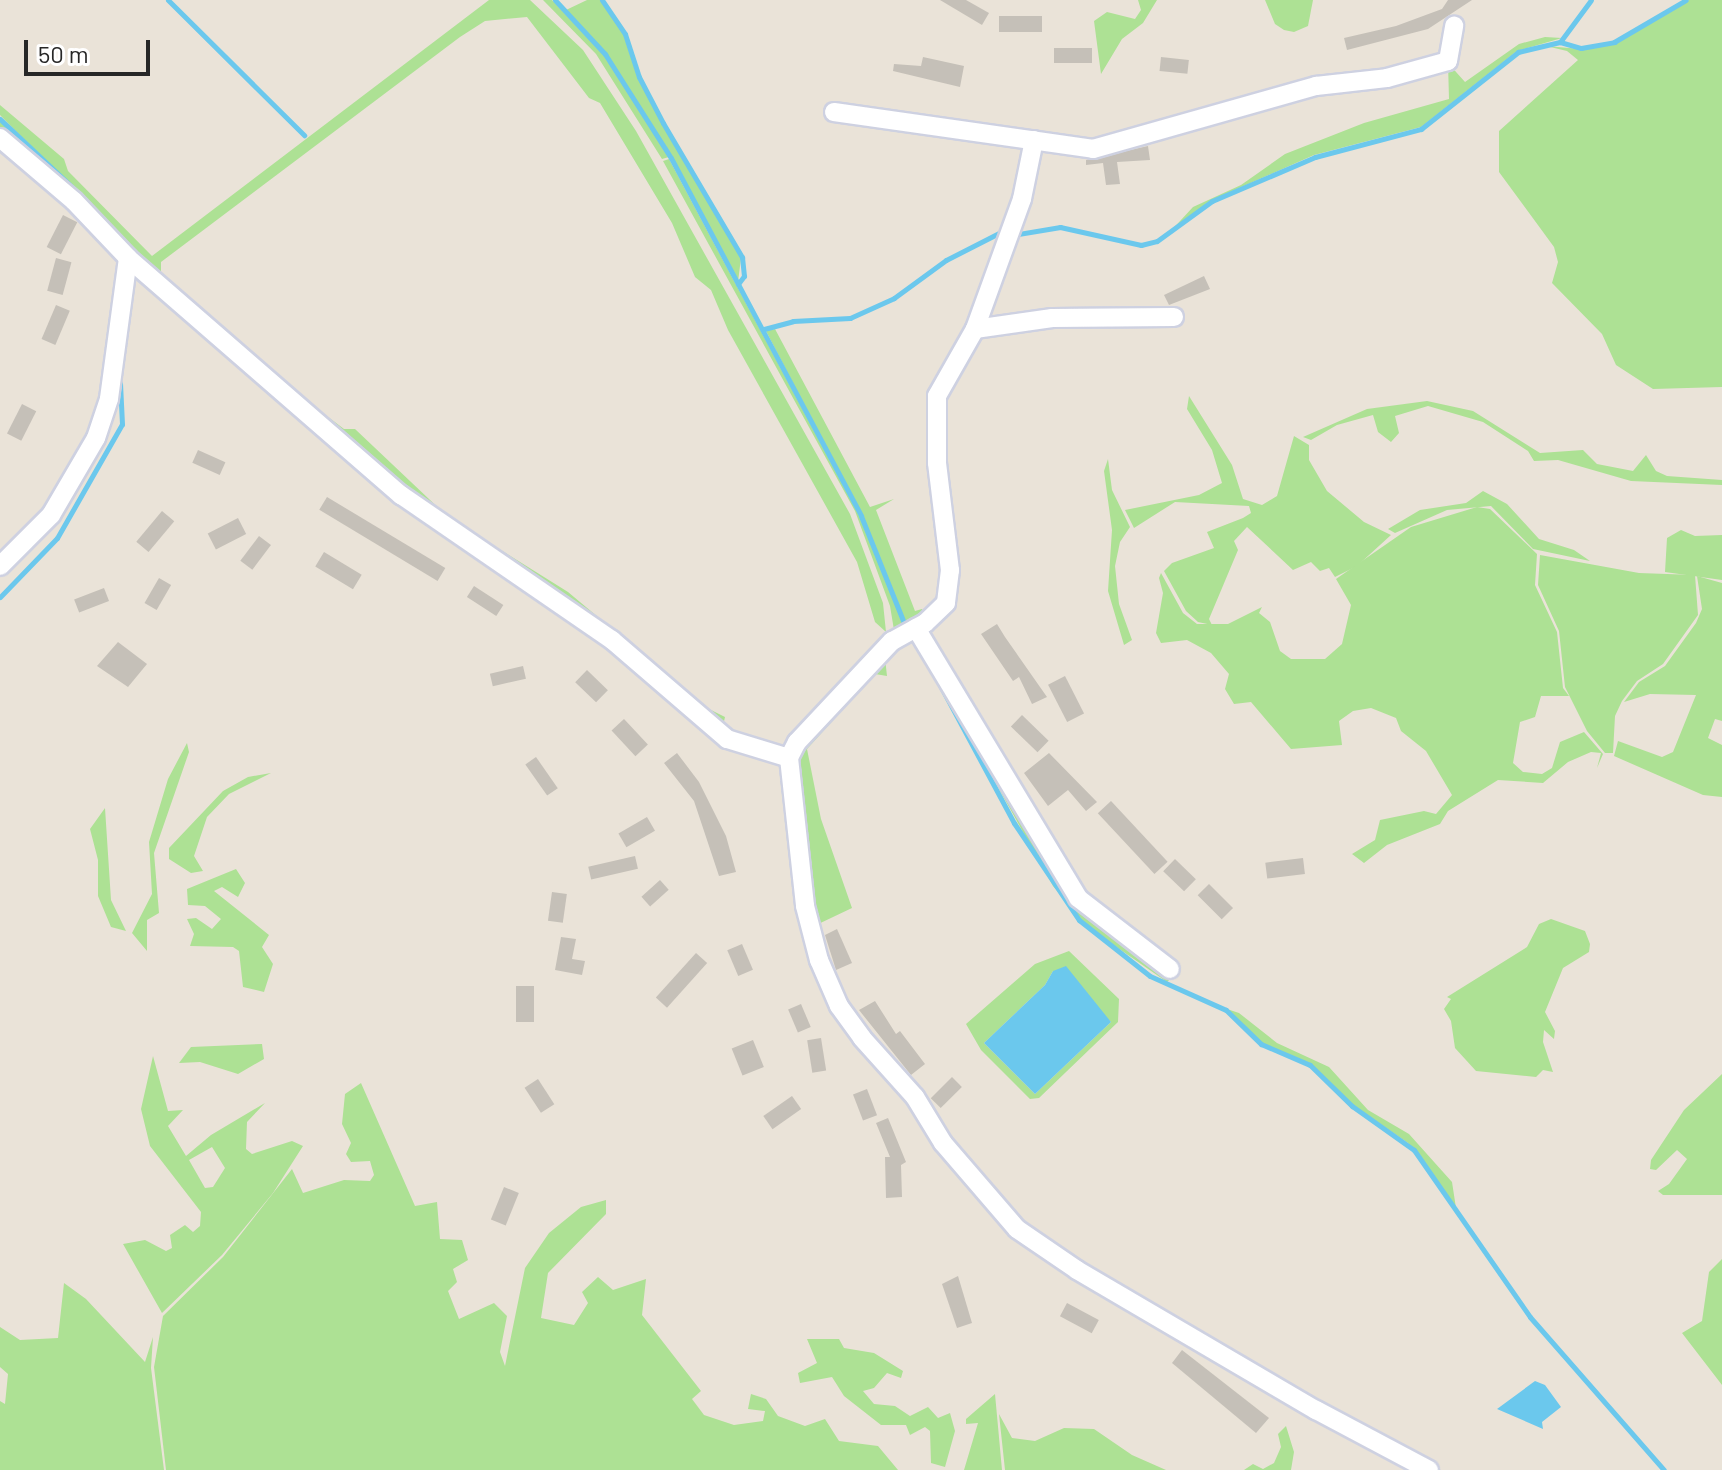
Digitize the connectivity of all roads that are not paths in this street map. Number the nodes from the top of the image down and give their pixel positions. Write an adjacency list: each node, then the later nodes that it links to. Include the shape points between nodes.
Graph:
1 (1454, 26): 4 (street, via 1448,61 1387,78 1316,86 1093,149)
2 (834, 112): 4 (street)
3 (0, 138): 5 (street, via 74,201)
4 (1034, 140): 7 (street, via 1022,199)
5 (128, 258): 8 (street, via 109,399 96,438 51,515); 10 (street, via 401,495 601,631 727,739)
6 (1174, 317): 7 (street, via 1052,318)
7 (975, 329): 9 (street, via 937,396 949,590 939,612)
8 (0, 566)
9 (916, 628): 10 (street, via 892,641 797,742); 11 (street, via 1078,898)
10 (789, 758): 12 (street, via 805,906 819,960 839,1006 915,1097 943,1143 1017,1229 1077,1270 1316,1410)
11 (1170, 969)
12 (1429, 1470)

